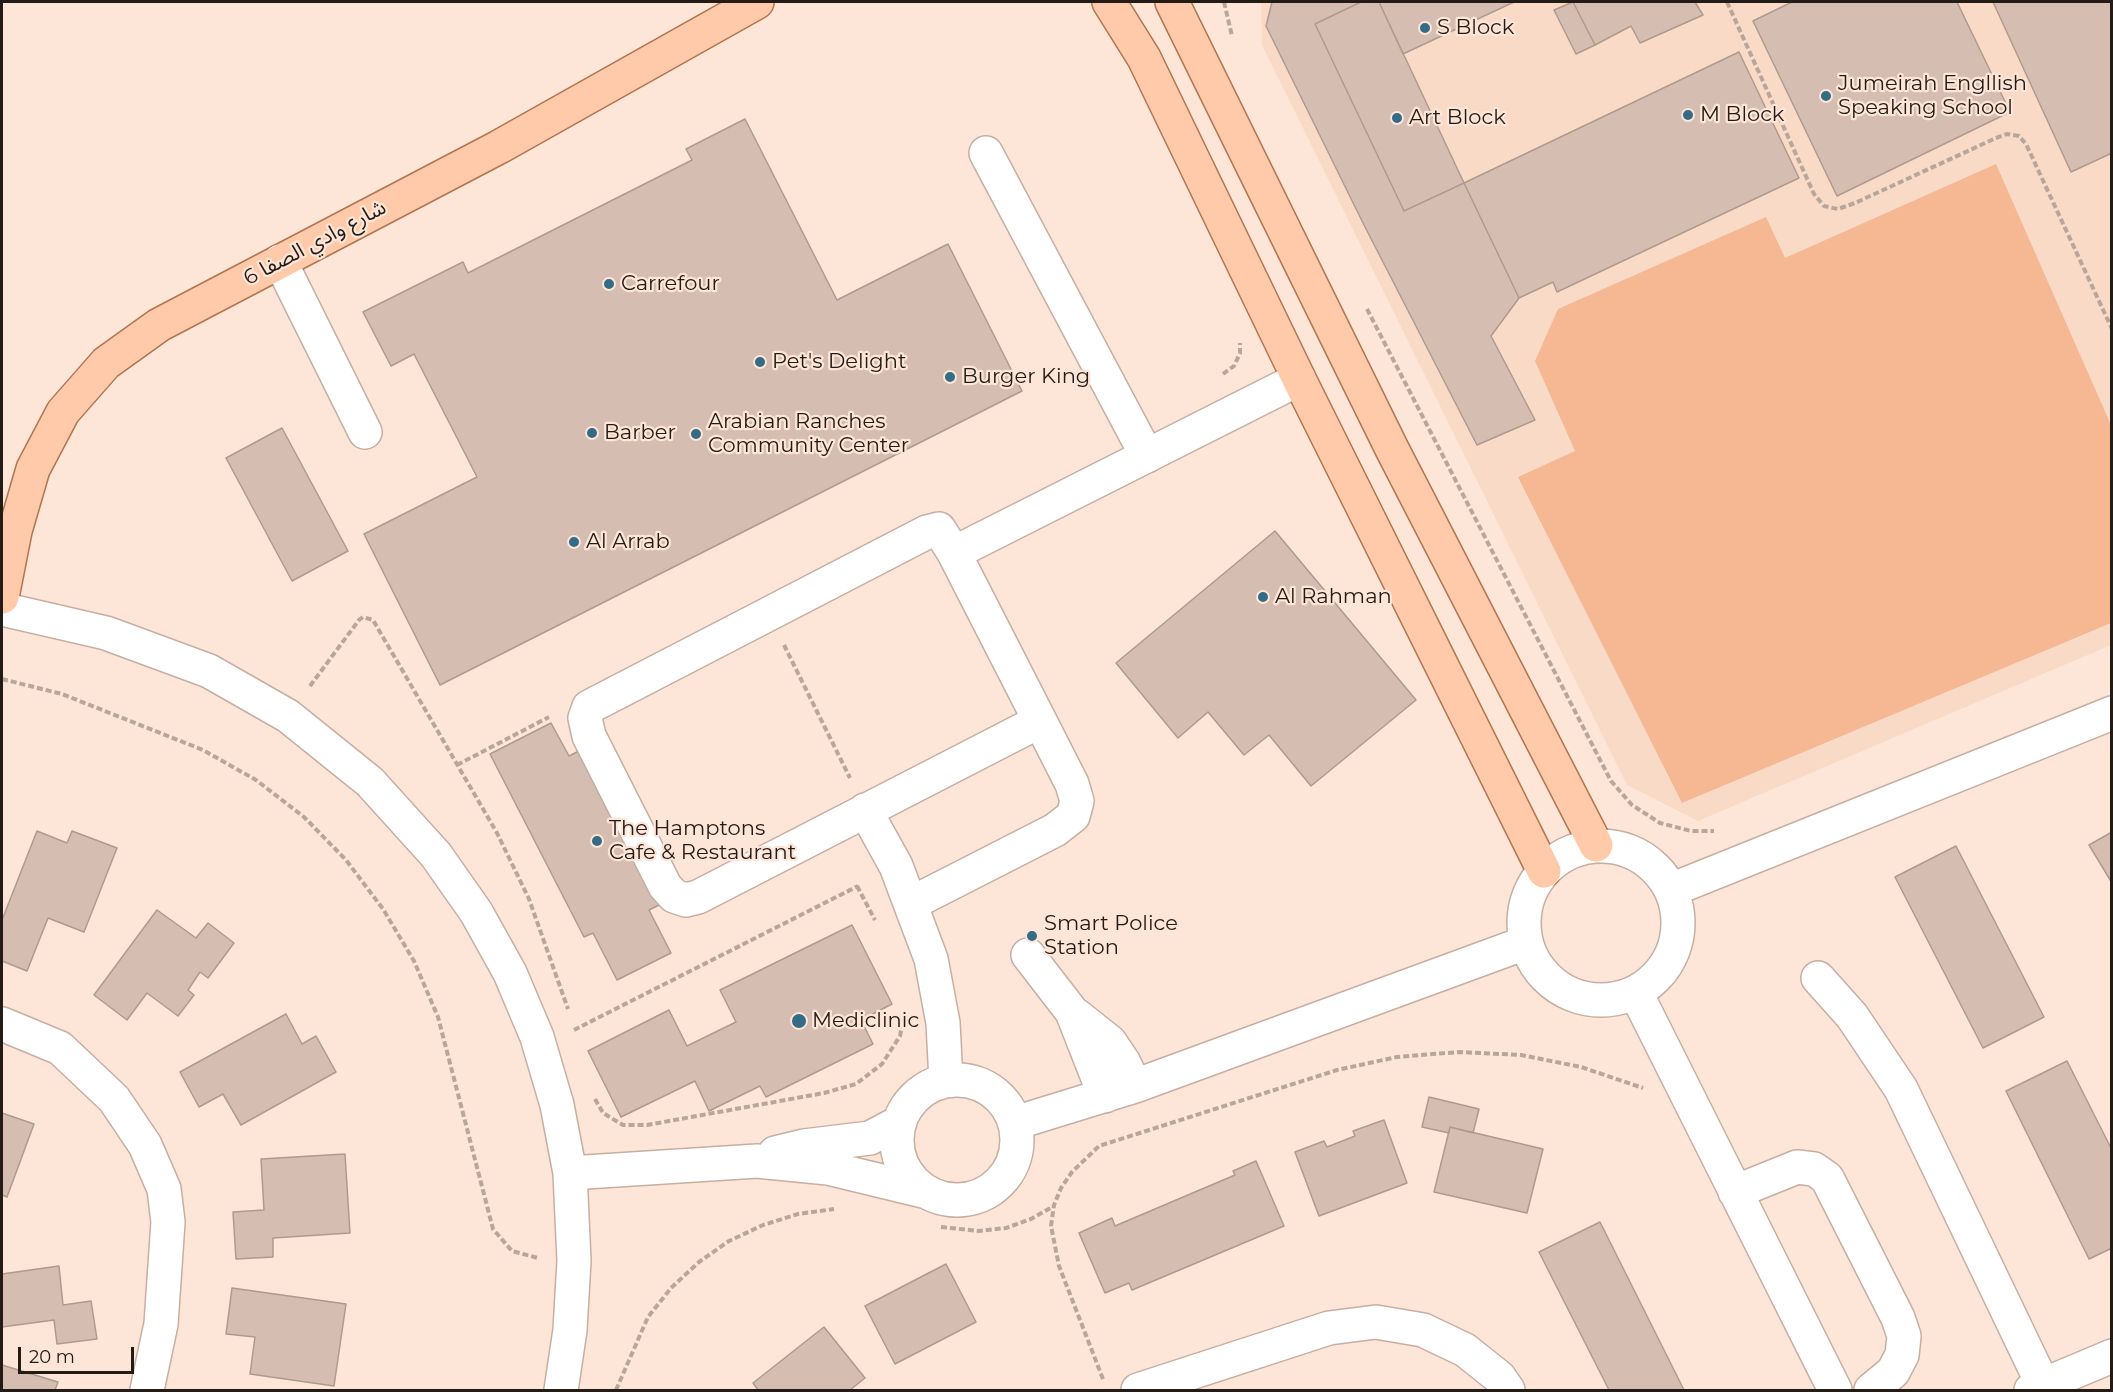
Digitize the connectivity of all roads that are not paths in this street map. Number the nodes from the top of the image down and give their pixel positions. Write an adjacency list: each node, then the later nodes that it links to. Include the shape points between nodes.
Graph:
1 (757, 2): 5 (main road, شارع وادي الصفا 6, via 499,147)
2 (1109, 2): 6 (main road, via 1144,58)
3 (1172, 2): 15 (main road, via 1392,449)
4 (986, 153): 8 (street)
5 (280, 261): 7 (street); 10 (main road, شارع وادي الصفا 6, via 159,325 106,363 63,412 33,469)
6 (1299, 379): 8 (street); 16 (main road)
7 (365, 432)
8 (1147, 456): 9 (street)
9 (954, 553): 13 (street); 14 (street, via 942,531 934,529 589,707 585,718 589,736 665,886 674,896 686,900)
10 (2, 597)
11 (2, 609): 29 (street, via 106,633 209,670 288,716 370,782 436,855 476,912 510,973 537,1038 557,1105)
12 (2112, 713): 17 (street)
13 (1040, 721): 14 (street); 18 (street, via 1072,784 1077,801 1073,816 1055,830)
14 (865, 810): 18 (street)
15 (1596, 845): 16 (street, via 1576,849); 17 (street, via 1640,856 1659,871)
16 (1544, 871): 19 (street, via 1529,892 1523,917)
17 (1671, 890): 22 (street, via 1678,913 1677,937 1669,959 1655,978)
18 (912, 903): 24 (street, via 931,959 943,1023)
19 (1525, 943): 22 (street, via 1536,968 1564,991 1581,998 1609,1000); 25 (street)
20 (1028, 955): 25 (street, via 1072,1012)
21 (1818, 978): 33 (street, via 1852,1016 1901,1089)
22 (1636, 993): 30 (street)
23 (2, 1024): 34 (street, via 60,1048 114,1099 145,1145 164,1189 168,1222 161,1324)
24 (946, 1081): 26 (street, via 917,1095); 27 (street, via 964,1080 996,1094)
25 (1120, 1091): 27 (street)
26 (900, 1122): 28 (street, via 870,1138 788,1149); 31 (street, via 898,1148 906,1171)
27 (1015, 1123): 31 (street, via 1015,1156 996,1185 965,1199 947,1199)
28 (757, 1161): 29 (street); 31 (street, via 828,1168)
29 (570, 1173): 35 (street, via 574,1261)
30 (1735, 1192): 38 (street); 39 (street, via 1797,1167 1814,1169 1827,1178 1904,1336 1902,1355 1893,1372)
31 (932, 1209)
32 (2112, 1356): 33 (street)
33 (2037, 1388)
34 (147, 1390)
35 (561, 1390)
36 (1138, 1390): 37 (street, via 1329,1328 1376,1322 1423,1330 1465,1350 1499,1377)
37 (1508, 1390)
38 (1835, 1390)
39 (1870, 1390)

